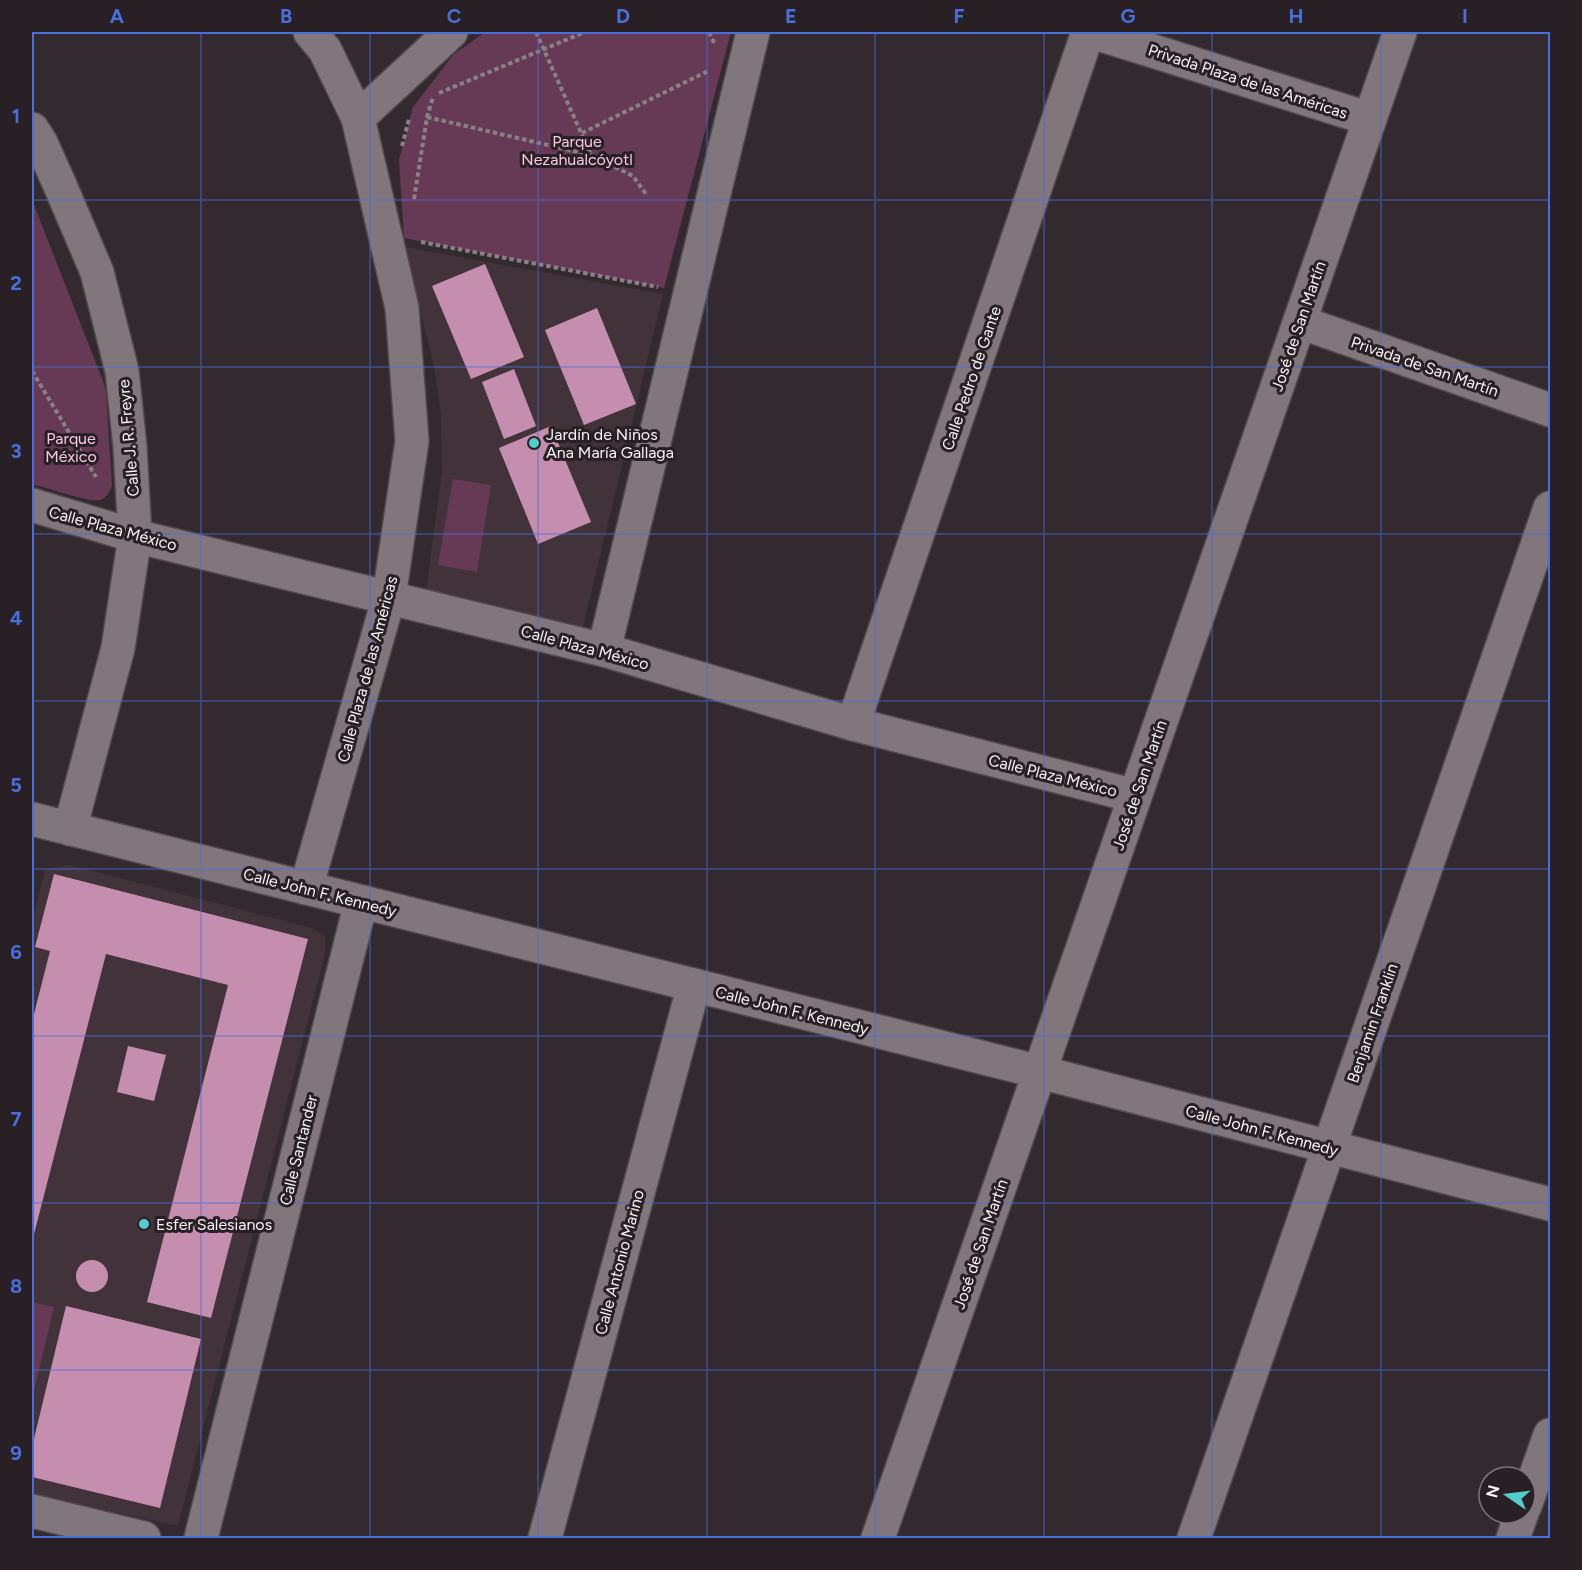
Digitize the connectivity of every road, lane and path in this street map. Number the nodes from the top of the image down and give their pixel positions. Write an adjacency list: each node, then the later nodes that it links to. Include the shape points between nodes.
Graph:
1 (310, 32): 15 (street, Calle Plaza de las Américas, via 325,50)
2 (451, 32): 15 (street)
3 (536, 32): 9 (path)
4 (585, 32): 9 (path)
5 (709, 32): 10 (path)
6 (753, 32): 34 (street)
7 (1090, 32): 17 (street, Privada Plaza de las Américas); 35 (street, Calle Pedro de Gante)
8 (1400, 32): 17 (street, José de San Martín)
9 (544, 49): 13 (path); 19 (path)
10 (718, 53)
11 (713, 69): 19 (path)
12 (438, 85): 13 (path)
13 (433, 95): 14 (path)
14 (427, 117): 21 (path); 23 (path)
15 (358, 118): 33 (street, Calle Plaza de las Américas, via 402,308 412,441)
16 (410, 118): 20 (path)
17 (1370, 119): 26 (street, José de San Martín)
18 (32, 129): 32 (street, Calle J. R. Freyre, via 97,272 122,371)
19 (582, 133): 21 (path)
20 (401, 150)
21 (591, 155): 22 (path, via 633,176)
22 (646, 194)
23 (412, 210)
24 (420, 242): 25 (path)
25 (664, 288)
26 (1299, 322): 28 (street, Privada de San Martín); 36 (street, José de San Martín)
27 (32, 371): 29 (path)
28 (1551, 410)
29 (102, 486)
30 (32, 506): 32 (street, Calle Plaza México)
31 (1551, 508): 43 (street, Benjamin Franklin)
32 (135, 536): 33 (street, Calle Plaza México); 38 (street, Calle J. R. Freyre, via 118,648)
33 (389, 597): 34 (street, Calle Plaza México); 39 (street, Calle Plaza de las Américas)
34 (604, 650): 35 (street, Calle Plaza México)
35 (853, 724): 36 (street, Calle Plaza México)
36 (1135, 796): 42 (street, José de San Martín)
37 (32, 821): 38 (street, Calle John F. Kennedy)
38 (70, 829): 39 (street, Calle John F. Kennedy)
39 (306, 888): 40 (street, Calle John F. Kennedy)
40 (361, 902): 41 (street, Calle John F. Kennedy); 49 (street, Calle Santander)
41 (694, 985): 42 (street, Calle John F. Kennedy); 50 (street, Calle Antonio Marino)
42 (1040, 1072): 43 (street, Calle John F. Kennedy); 51 (street, José de San Martín)
43 (1329, 1147): 44 (street, Calle John F. Kennedy); 52 (street, Benjamin Franklin)
44 (1551, 1204)
45 (1551, 1435): 46 (street)
46 (1537, 1473)
47 (32, 1511): 48 (street)
48 (144, 1539)
49 (201, 1539)
50 (545, 1539)
51 (878, 1539)
52 (1194, 1539)

